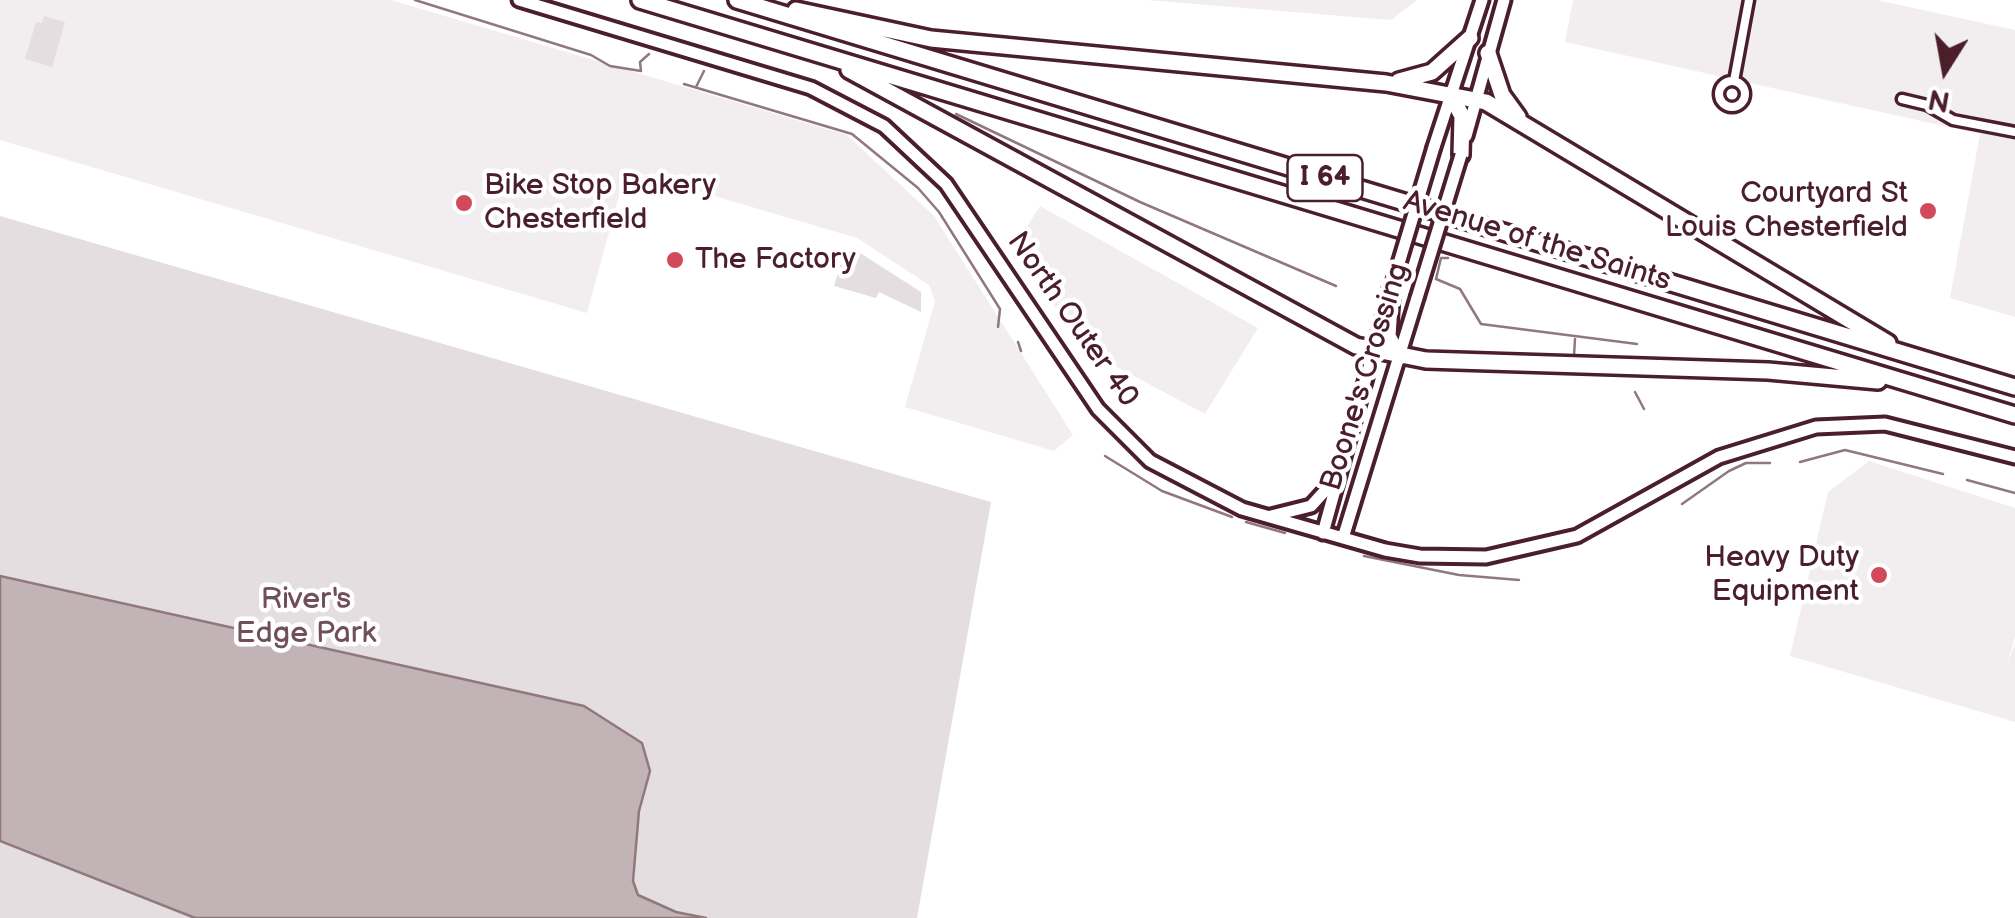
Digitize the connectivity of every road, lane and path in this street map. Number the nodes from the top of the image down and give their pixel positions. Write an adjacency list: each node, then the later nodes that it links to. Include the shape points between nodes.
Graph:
1 (519, 0): 28 (street, North Outer 40, via 812,88 884,126 946,184 1080,384 1128,439 1150,461 1206,495)
2 (640, 0): 10 (highway, Avenue of the Saints / I 64)
3 (1473, 0): 8 (street)
4 (1482, 0): 8 (street, Boone's Crossing)
5 (1504, 0): 9 (street, Boone's Crossing)
6 (1749, 0): 11 (street)
7 (741, 1): 12 (highway, via 930,40); 21 (highway, Avenue of the Saints / I 64)
8 (1471, 34): 12 (highway, via 1432,72); 13 (street, Boone's Crossing)
9 (1488, 53): 15 (street, Boone's Crossing); 16 (highway, via 1502,95)
10 (819, 54): 20 (highway); 23 (highway, Avenue of the Saints / I 64)
11 (1734, 80)
12 (1386, 83): 13 (highway)
13 (1450, 94): 15 (highway); 18 (highway, via 1462,116); 19 (street, Boone's Crossing, bridge)
14 (1902, 99): 17 (street, via 1953,120)
15 (1477, 100): 16 (highway); 18 (street, Boone's Crossing)
16 (1520, 120): 21 (highway)
17 (2015, 132)
18 (1461, 155): 22 (street, Boone's Crossing, bridge)
19 (1390, 290): 20 (street, Boone's Crossing); 22 (highway, via 1388,336)
20 (1373, 350): 22 (highway); 27 (street, Boone's Crossing)
21 (1904, 353): 24 (highway, Avenue of the Saints / I 64)
22 (1399, 357): 23 (highway, via 1768,371); 30 (street, Boone's Crossing)
23 (1912, 384): 25 (highway, Avenue of the Saints / I 64)
24 (2015, 387)
25 (2015, 416)
26 (2015, 457): 30 (street, North Outer 40, via 1916,430 1844,423 1750,444 1577,536 1518,553 1420,556)
27 (1340, 467): 28 (street, via 1311,506); 29 (street, Boone's Crossing)
28 (1268, 517): 29 (street, North Outer 40)
29 (1322, 533): 30 (street, North Outer 40)
30 (1343, 538)

